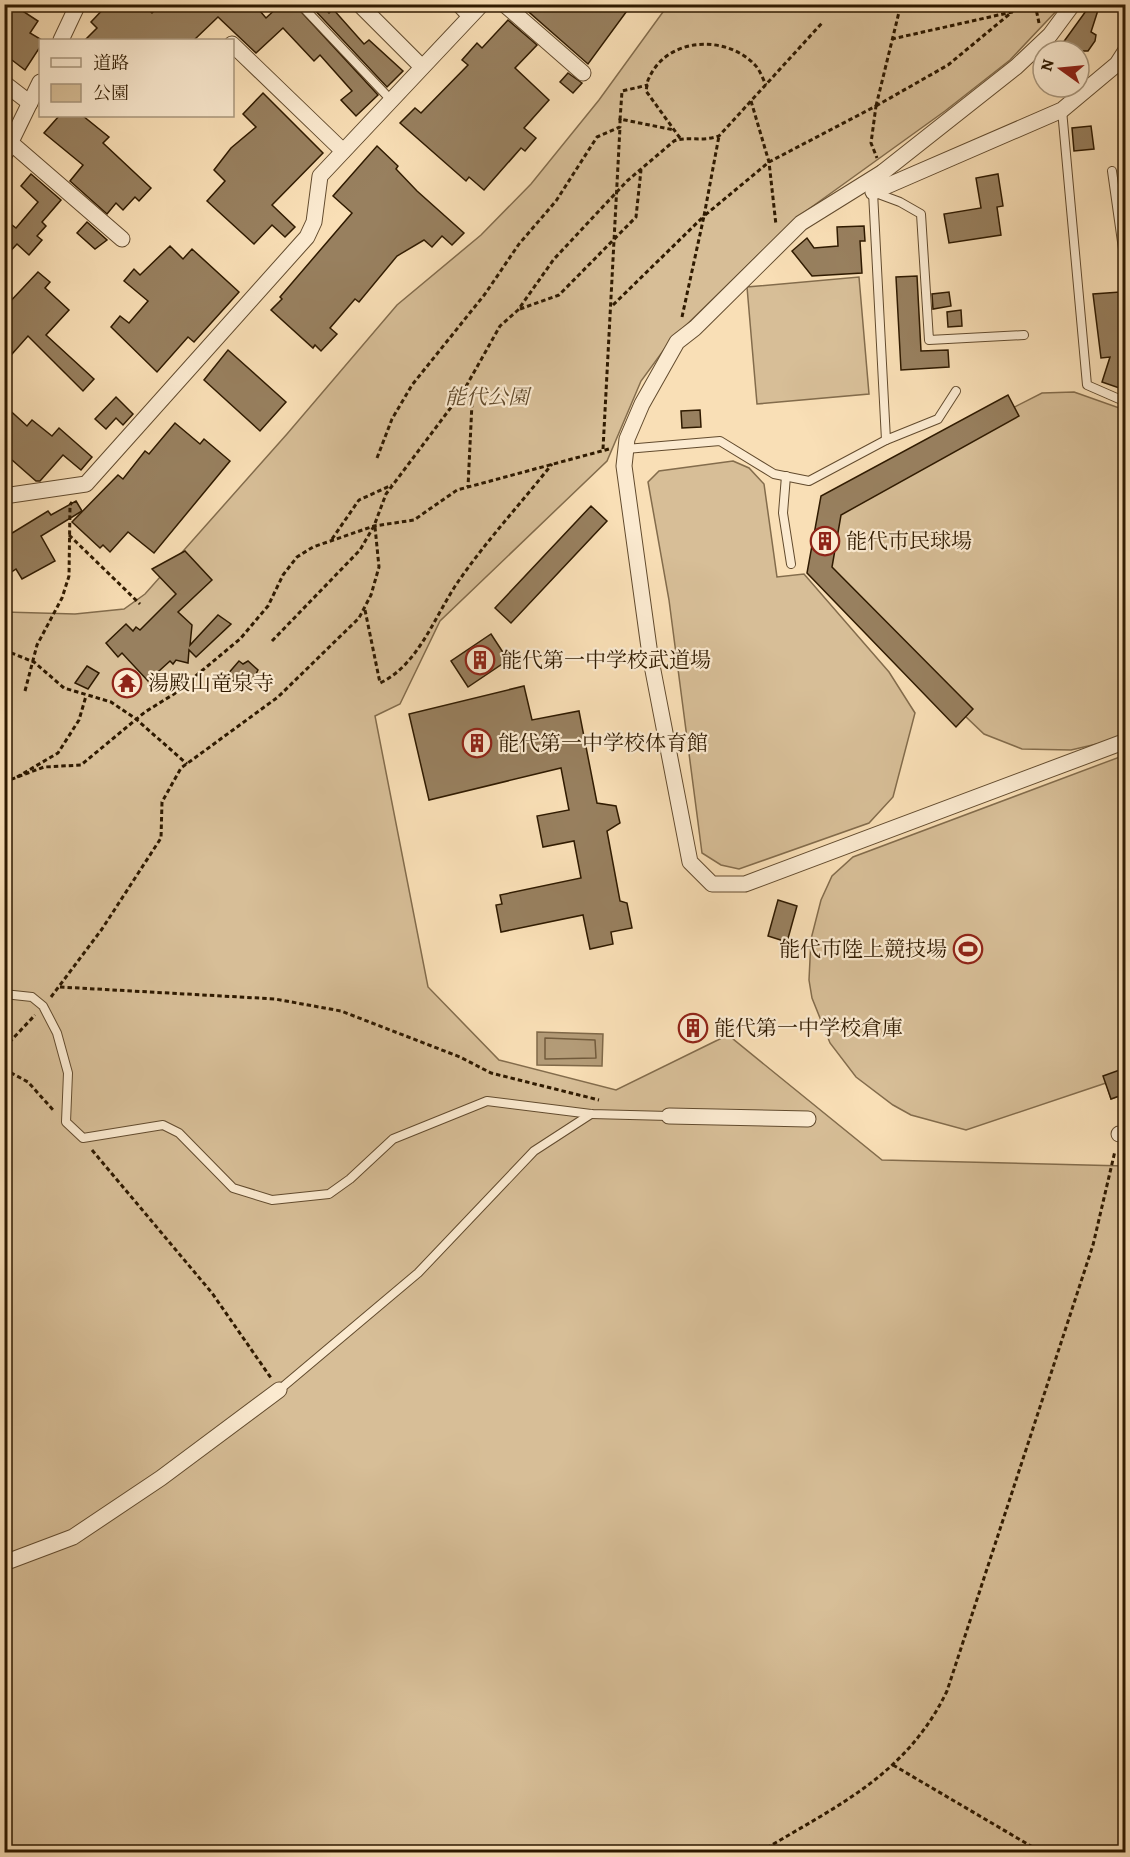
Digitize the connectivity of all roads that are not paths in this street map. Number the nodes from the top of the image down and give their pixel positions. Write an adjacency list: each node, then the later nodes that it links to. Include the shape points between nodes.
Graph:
1 (78, 4): 9 (street)
2 (300, 4): 16 (lane)
3 (359, 4): 12 (street)
4 (454, 4): 8 (lane)
5 (482, 4): 8 (street)
6 (504, 4): 13 (street)
7 (1073, 4): 22 (street, via 1050,35 1016,67)
8 (468, 19): 12 (street)
9 (60, 39)
10 (234, 45): 20 (street)
11 (1125, 50): 18 (street, via 1117,64)
12 (422, 67): 16 (street)
13 (583, 73)
14 (4, 83): 17 (street)
15 (39, 84): 17 (street)
16 (391, 100): 20 (street)
17 (30, 103): 19 (street)
18 (1062, 110): 23 (street); 28 (lane, via 1087,385)
19 (8, 149): 24 (street)
20 (343, 151): 32 (street, via 320,176 314,222 307,237 86,484)
21 (1112, 171): 25 (lane)
22 (883, 172): 23 (street); 30 (street, via 801,223 677,342 642,404)
23 (873, 192): 26 (lane, via 921,214 929,340); 29 (lane)
24 (122, 240)
25 (1125, 270)
26 (1024, 335)
27 (956, 391): 29 (lane, via 938,419)
28 (1125, 402)
29 (886, 440): 31 (lane, via 809,481)
30 (626, 449): 31 (lane, via 720,441 774,474); 34 (street, via 630,522 646,633 690,861 712,884 745,884)
31 (786, 476): 33 (lane, via 783,513)
32 (4, 496)
33 (791, 564)
34 (1125, 741)
35 (4, 994): 36 (lane, via 32,997 43,1006 57,1033 68,1072 66,1122 83,1138 163,1125 179,1133 233,1188 272,1200 329,1194 393,1139 487,1101)
36 (591, 1114): 37 (lane); 39 (lane, via 534,1151 418,1273)
37 (669, 1116): 38 (street)
38 (808, 1119)
39 (279, 1389): 40 (street, via 73,1537)
40 (4, 1563)

